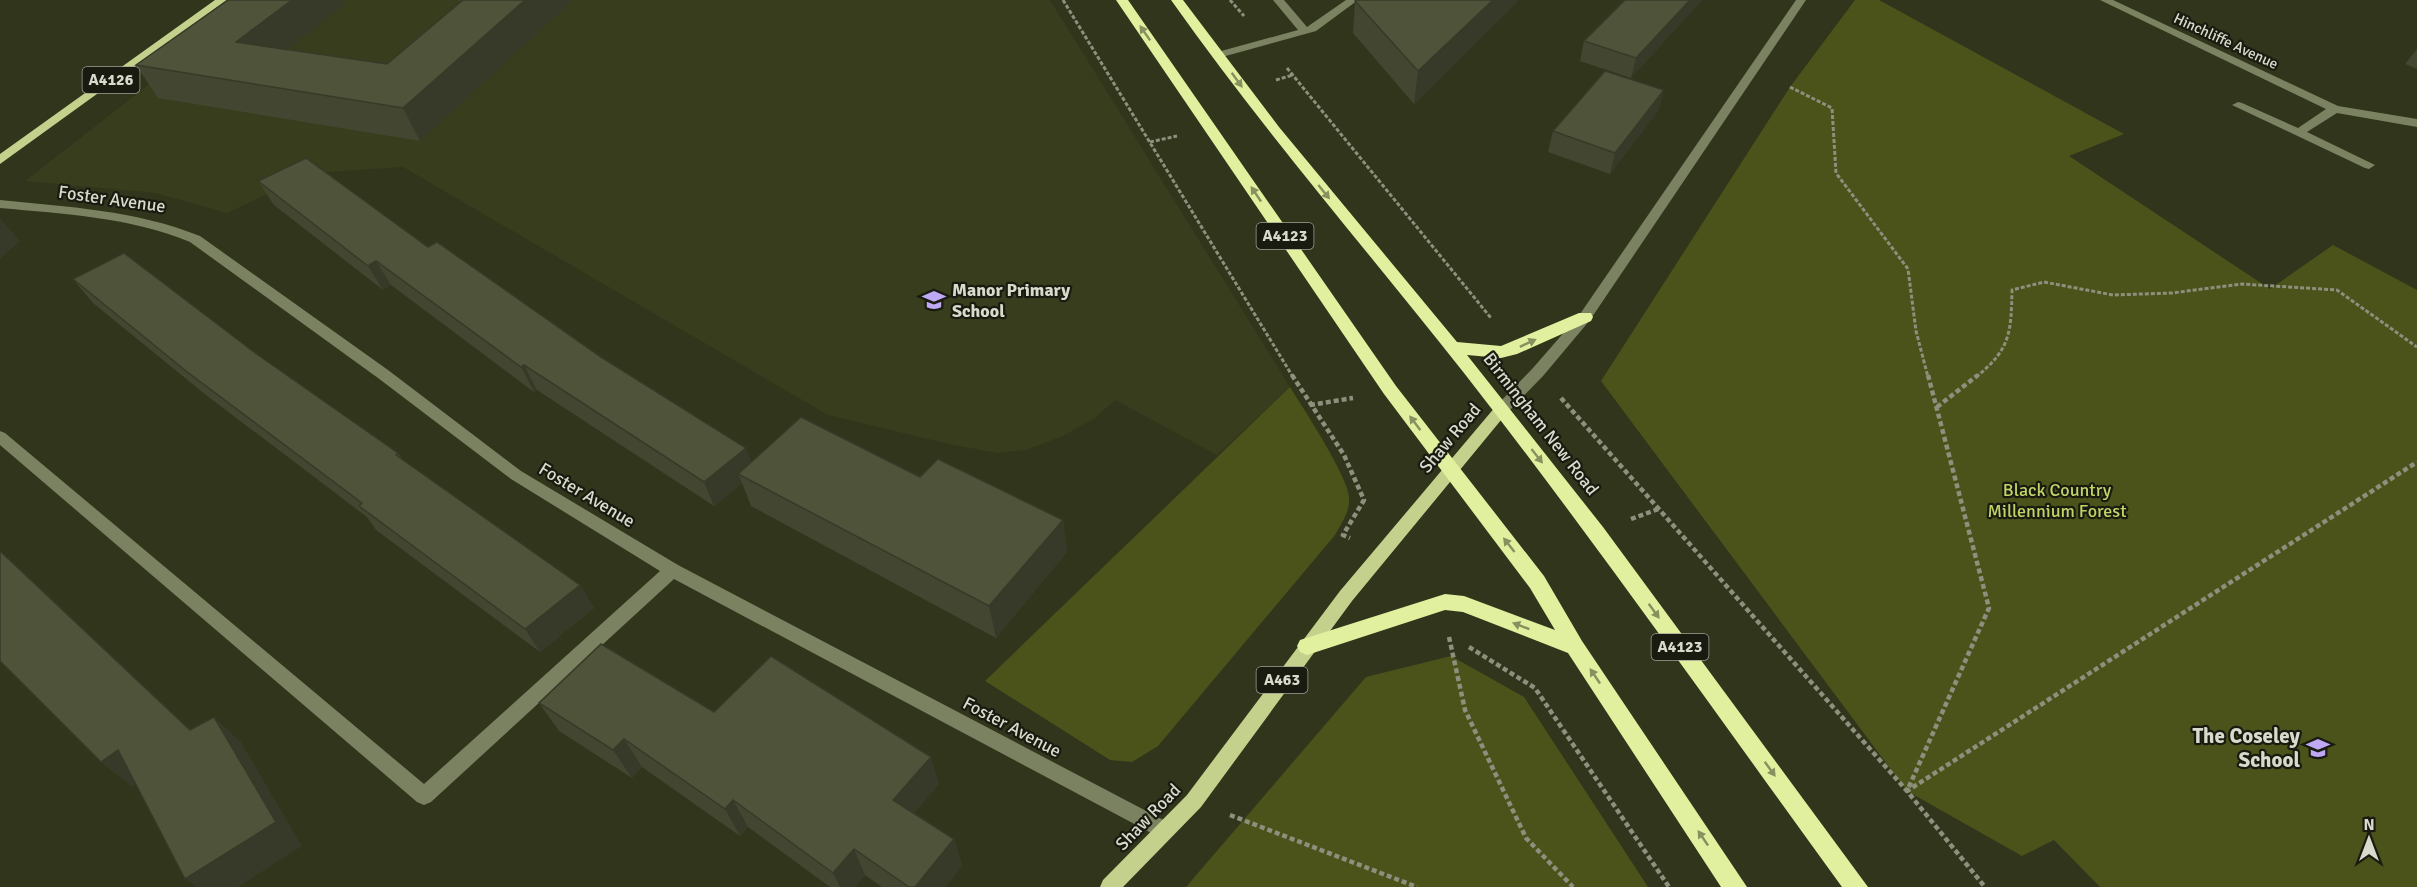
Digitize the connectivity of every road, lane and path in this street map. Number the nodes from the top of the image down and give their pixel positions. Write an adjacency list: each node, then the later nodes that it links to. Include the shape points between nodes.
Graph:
1 (222, 0): 17 (main road, A4126)
2 (1063, 0): 26 (path)
3 (1122, 0): 31 (highway, A4123, one-way to 3, via 1390,390)
4 (1177, 0): 11 (highway, Birmingham New Road / A4123)
5 (1278, 0): 9 (street)
6 (1353, 0): 9 (street)
7 (1801, 0): 20 (street, Shaw Road)
8 (2105, 0): 14 (street, Hinchliffe Avenue)
9 (1305, 31): 10 (street)
10 (1266, 43): 11 (street); 23 (path)
11 (1218, 55): 21 (highway, Birmingham New Road / A4123, one-way to 21)
12 (1790, 87): 27 (path, via 1832,108 1836,173 1908,269 1916,331)
13 (2238, 105): 16 (street)
14 (2335, 109): 15 (street, Hinchliffe Avenue); 16 (street)
15 (2417, 123)
16 (2298, 133): 18 (street)
17 (0, 160)
18 (2370, 165)
19 (0, 204): 33 (street, Foster Avenue, via 122,218 172,228 195,239 516,475)
20 (1585, 317): 23 (highway, one-way to 20); 24 (street, Shaw Road)
21 (1450, 347): 23 (highway, via 1501,352); 28 (highway, Birmingham New Road / A4123)
22 (2417, 347): 27 (path, via 2337,290 2242,284 2114,295 2044,282 2012,290 2011,330 1996,361)
23 (1516, 348)
24 (1538, 372): 28 (street, Shaw Road); 38 (path)
25 (1354, 398): 26 (path)
26 (1310, 405): 32 (path, via 1344,455 1364,500 1343,534)
27 (1937, 407): 38 (path, via 1989,608)
28 (1501, 410): 31 (main road, Shaw Road / A463); 46 (highway, Birmingham New Road / A4123, one-way to 46, via 1596,532)
29 (0, 437): 33 (street, via 424,796)
30 (2417, 462): 38 (path)
31 (1450, 470): 32 (main road, Shaw Road / A463); 37 (highway, A4123, one-way to 31, via 1537,582)
32 (1380, 554): 36 (main road, Shaw Road / A463)
33 (672, 570): 40 (street, Foster Avenue)
34 (1458, 639): 43 (path, via 1448,633 1465,710 1526,838)
35 (1467, 645): 44 (path, via 1535,688)
36 (1307, 646): 37 (highway, one-way to 36, via 1464,604 1444,602); 39 (main road, Shaw Road / A463)
37 (1575, 646): 45 (highway, A4123, one-way to 37)
38 (1907, 791): 47 (path)
39 (1194, 801): 40 (main road, Shaw Road / A463); 42 (path)
40 (1164, 830): 41 (main road, Shaw Road / A463)
41 (1110, 887)
42 (1417, 887)
43 (1573, 887)
44 (1669, 887)
45 (1736, 887)
46 (1856, 887)
47 (1985, 887)

